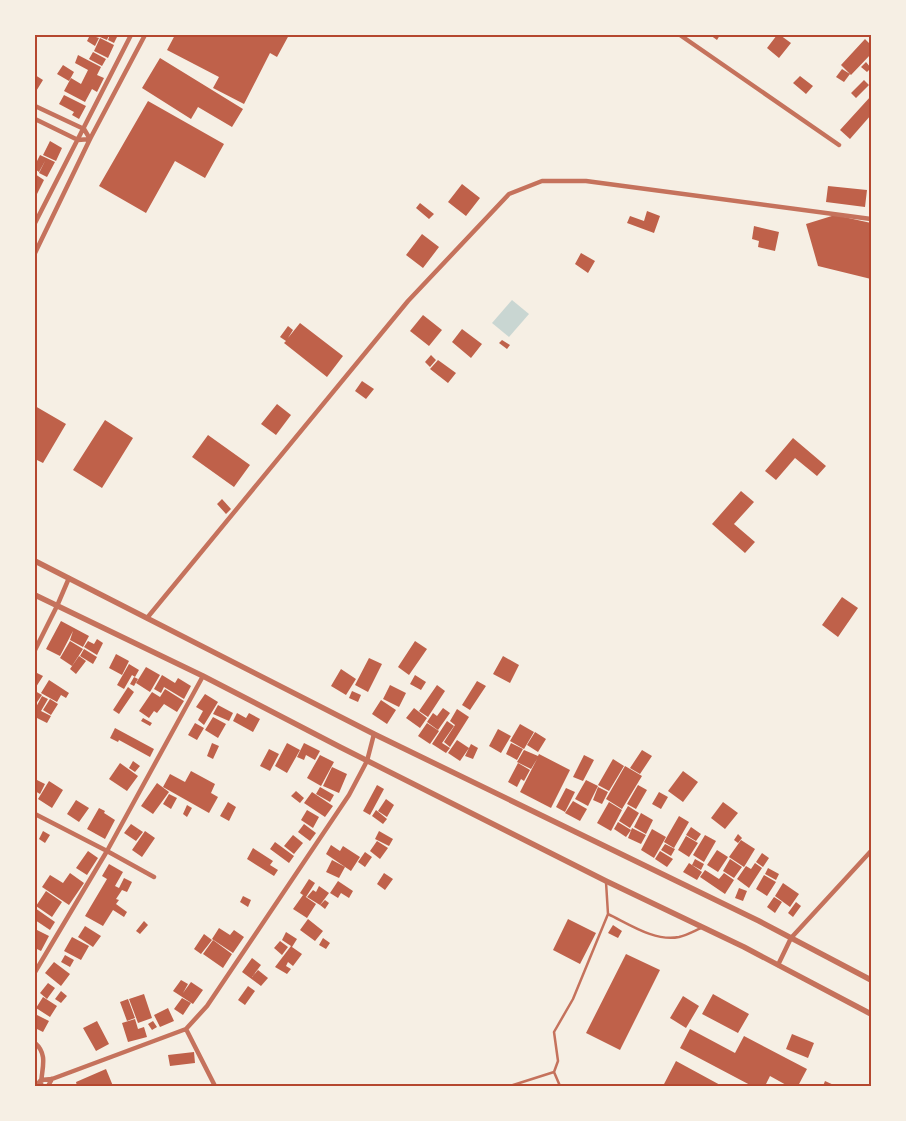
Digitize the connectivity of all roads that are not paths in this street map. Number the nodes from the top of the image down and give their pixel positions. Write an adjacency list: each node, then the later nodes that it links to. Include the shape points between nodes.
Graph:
1 (131, 35): 6 (street)
2 (145, 35): 7 (street)
3 (680, 35): 9 (street)
4 (35, 106): 6 (street)
5 (35, 118): 8 (street)
6 (84, 129): 7 (street); 8 (street)
7 (90, 139): 8 (street); 12 (street)
8 (78, 140): 11 (street)
9 (839, 145)
10 (871, 219): 17 (street, via 586,181 542,181 510,194 408,301)
11 (35, 223)
12 (35, 253)
13 (35, 561): 14 (street)
14 (69, 578): 16 (street); 17 (street)
15 (35, 595): 16 (street)
16 (57, 606): 18 (street); 19 (street)
17 (147, 618): 20 (street)
18 (35, 650)
19 (202, 676): 21 (street); 23 (street)
20 (374, 734): 21 (street); 29 (street)
21 (366, 761): 26 (street); 34 (street, via 349,795 213,998)
22 (35, 814): 23 (street)
23 (107, 851): 25 (street); 31 (street)
24 (871, 851): 29 (street)
25 (154, 877)
26 (606, 881): 27 (lane); 28 (street)
27 (608, 914): 28 (lane, via 647,933 661,936 679,937); 36 (lane, via 573,999 554,1032 558,1061)
28 (703, 927): 30 (street)
29 (791, 938): 30 (street); 32 (street)
30 (778, 965): 33 (street)
31 (35, 972)
32 (871, 980)
33 (871, 1014)
34 (186, 1029): 37 (street); 42 (street)
35 (35, 1043): 38 (street, via 41,1048 44,1061)
36 (554, 1072): 43 (lane); 44 (lane)
37 (52, 1078): 38 (street); 41 (street)
38 (41, 1080): 39 (street); 40 (street)
39 (36, 1086)
40 (41, 1086)
41 (48, 1086)
42 (215, 1086)
43 (510, 1086)
44 (560, 1086)

